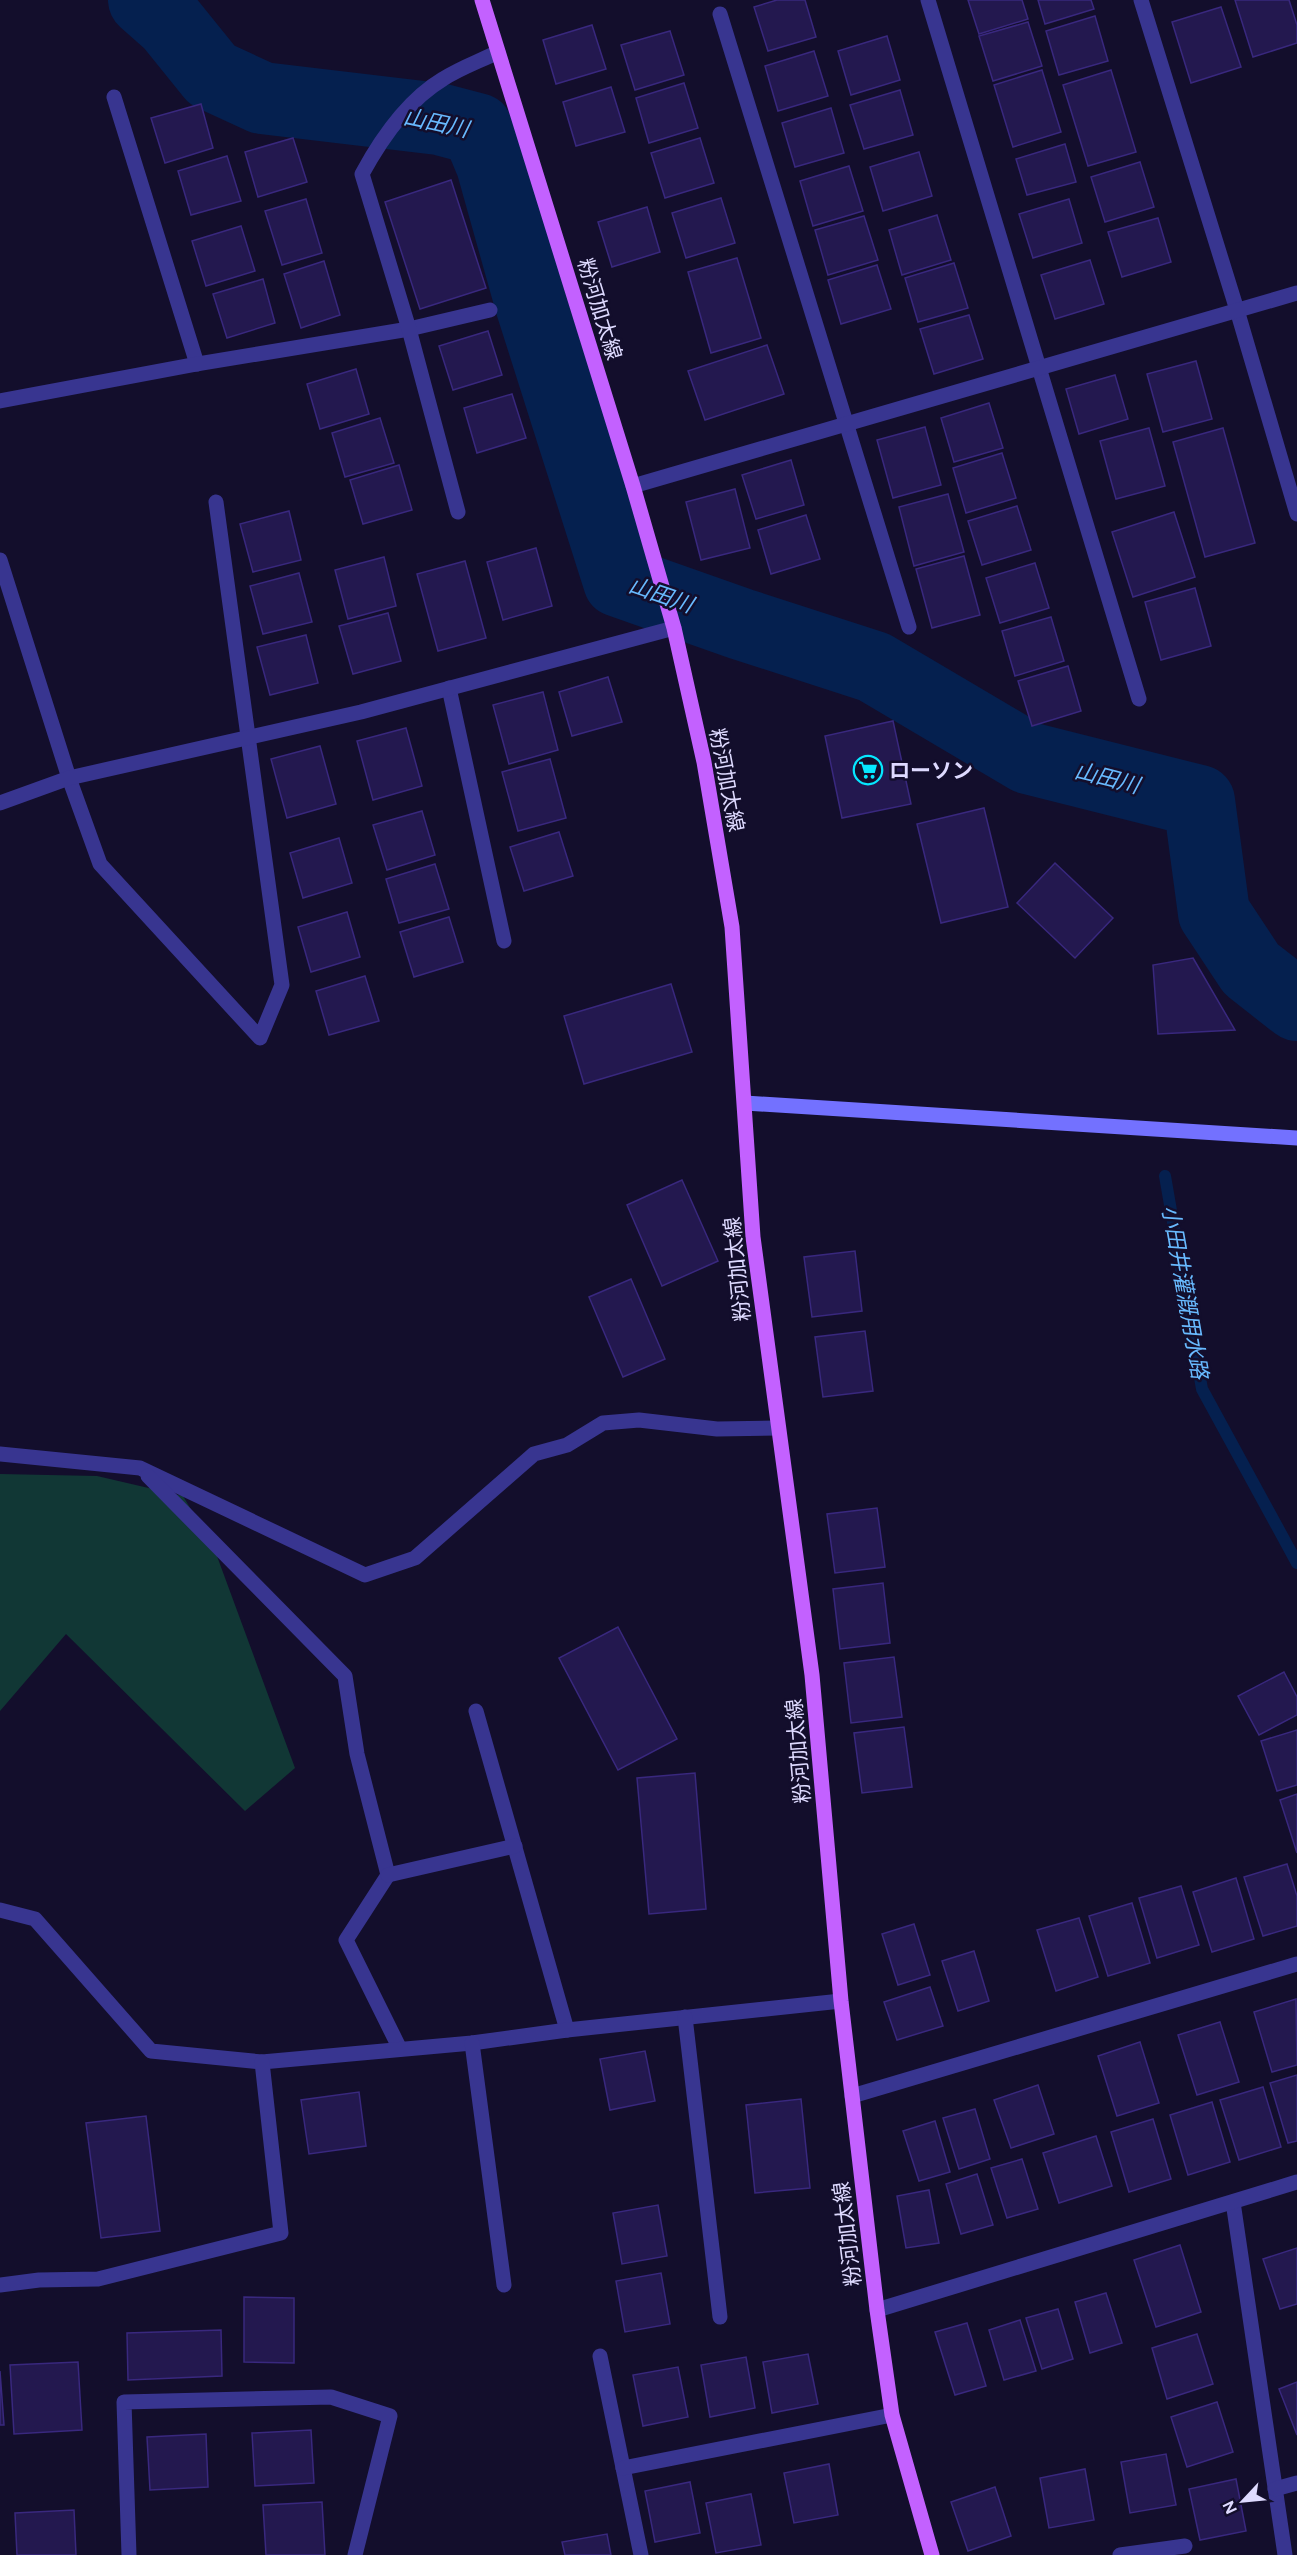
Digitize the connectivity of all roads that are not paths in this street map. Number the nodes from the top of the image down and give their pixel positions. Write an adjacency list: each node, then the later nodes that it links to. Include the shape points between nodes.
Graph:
1 (482, 0): 5 (main road, 粉河加太線)
2 (928, 0): 12 (street)
3 (1141, 0): 9 (street)
4 (720, 14): 14 (street)
5 (498, 52): 10 (street, via 442,79 417,99 378,144 362,174); 15 (main road, 粉河加太線)
6 (114, 97): 11 (street)
7 (1297, 293): 9 (street)
8 (490, 310): 10 (street)
9 (1237, 310): 12 (street); 18 (street)
10 (409, 329): 11 (street); 17 (street)
11 (197, 364): 13 (street)
12 (1038, 368): 14 (street); 23 (street)
13 (0, 401)
14 (846, 424): 15 (street); 20 (street)
15 (633, 486): 21 (main road, 粉河加太線)
16 (216, 502): 24 (street)
17 (458, 512)
18 (1297, 514)
19 (0, 560): 25 (street)
20 (909, 627)
21 (674, 628): 22 (street); 28 (main road, 粉河加太線, via 704,762 732,927)
22 (449, 688): 24 (street); 27 (street)
23 (1139, 699)
24 (248, 737): 25 (street); 25 (street, via 282,985 260,1038 100,864)
25 (69, 778): 26 (street)
26 (0, 804)
27 (504, 941)
28 (745, 1102): 29 (street); 30 (main road, 粉河加太線, via 753,1237)
29 (1297, 1137)
30 (778, 1428): 32 (street, via 717,1429 639,1420 603,1423 567,1445 534,1454 415,1558 365,1575); 38 (main road, 粉河加太線, via 812,1675)
31 (0, 1454): 32 (street)
32 (140, 1468): 35 (street, via 345,1676 357,1754)
33 (476, 1711): 34 (street)
34 (515, 1846): 35 (street); 40 (street)
35 (388, 1875): 42 (street, via 346,1940)
36 (0, 1910): 43 (street, via 35,1919 151,2051)
37 (1297, 1964): 44 (street)
38 (841, 2001): 39 (street); 44 (main road, 粉河加太線)
39 (685, 2017): 40 (street); 50 (street)
40 (567, 2030): 41 (street)
41 (472, 2043): 42 (street); 47 (street)
42 (400, 2049): 43 (street)
43 (262, 2062): 48 (street, via 281,2233 98,2279)
44 (852, 2096): 49 (main road, 粉河加太線)
45 (1297, 2182): 46 (street)
46 (1233, 2202): 49 (street); 55 (street)
47 (504, 2284)
48 (0, 2285)
49 (877, 2310): 52 (main road, 粉河加太線)
50 (720, 2317)
51 (600, 2356): 53 (street)
52 (892, 2415): 53 (street); 60 (main road, 粉河加太線)
53 (623, 2468): 59 (street)
54 (1297, 2484): 55 (street)
55 (1275, 2489): 62 (street)
56 (1185, 2546): 61 (street)
57 (129, 2555): 58 (street, via 124,2402 331,2397 390,2416)
58 (355, 2555)
59 (641, 2555)
60 (932, 2555)
61 (1120, 2555)
62 (1285, 2555)

